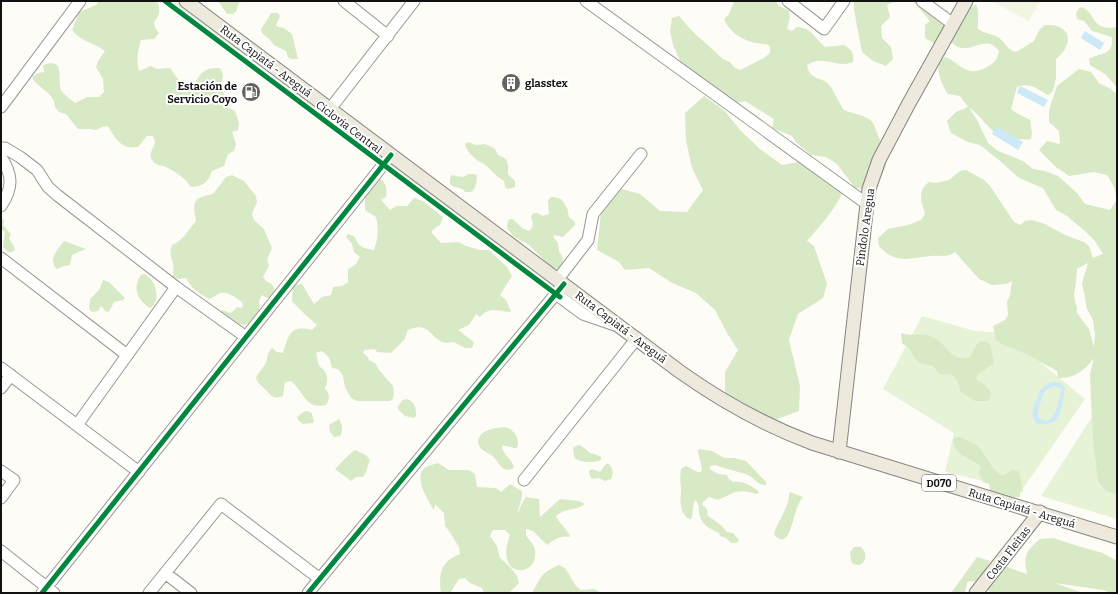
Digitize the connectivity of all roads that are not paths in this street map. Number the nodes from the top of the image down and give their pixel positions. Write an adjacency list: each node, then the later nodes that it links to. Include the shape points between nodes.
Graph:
1 (80, 1): 12 (street)
2 (344, 1): 11 (street)
3 (414, 1): 11 (street)
4 (586, 1): 18 (street)
5 (788, 1): 6 (street, via 824,29)
6 (844, 1)
7 (922, 1): 10 (street)
8 (966, 1): 10 (main road, Pindolo Aregua)
9 (190, 2): 13 (main road, Ruta Capiatá - Areguá / D070)
10 (953, 24): 18 (main road, Pindolo Aregua, via 879,160 869,189)
11 (388, 36): 13 (street)
12 (1, 107)
13 (330, 110): 16 (main road, Ruta Capiatá - Areguá / D070)
14 (1, 148): 22 (street, via 20,157 37,170 48,187 57,195)
15 (641, 154): 21 (street, via 593,214 588,240)
16 (391, 155): 21 (main road, Ruta Capiatá - Areguá / D070); 25 (street)
17 (1, 157): 19 (street, via 11,184)
18 (867, 204): 32 (main road, Pindolo Aregua)
19 (1, 206)
20 (1, 258): 27 (street)
21 (561, 282): 24 (main road, Ruta Capiatá - Areguá / D070); 41 (street)
22 (176, 287): 25 (street); 27 (street)
23 (560, 297): 24 (street, via 583,314)
24 (623, 328): 26 (main road, Ruta Capiatá - Areguá / D070)
25 (246, 337): 34 (street)
26 (637, 338): 32 (main road, Ruta Capiatá - Areguá / D070, via 692,380 752,417 783,432); 35 (street)
27 (127, 355): 31 (street)
28 (1, 368): 29 (street)
29 (11, 375): 30 (street); 31 (street)
30 (1, 388)
31 (77, 425): 34 (street)
32 (839, 452): 37 (main road, Ruta Capiatá - Areguá / D070)
33 (1, 471): 36 (street, via 14,480)
34 (139, 472): 42 (street)
35 (524, 480)
36 (1, 498)
37 (1040, 512): 38 (main road, Ruta Capiatá - Areguá / D070); 46 (main road, Costa Fleitas)
38 (1117, 537)
39 (1, 552): 42 (street)
40 (165, 573): 41 (street, via 221,504); 43 (street); 44 (street)
41 (320, 579): 45 (street)
42 (48, 591)
43 (149, 593)
44 (191, 593)
45 (308, 593)
46 (976, 593)

